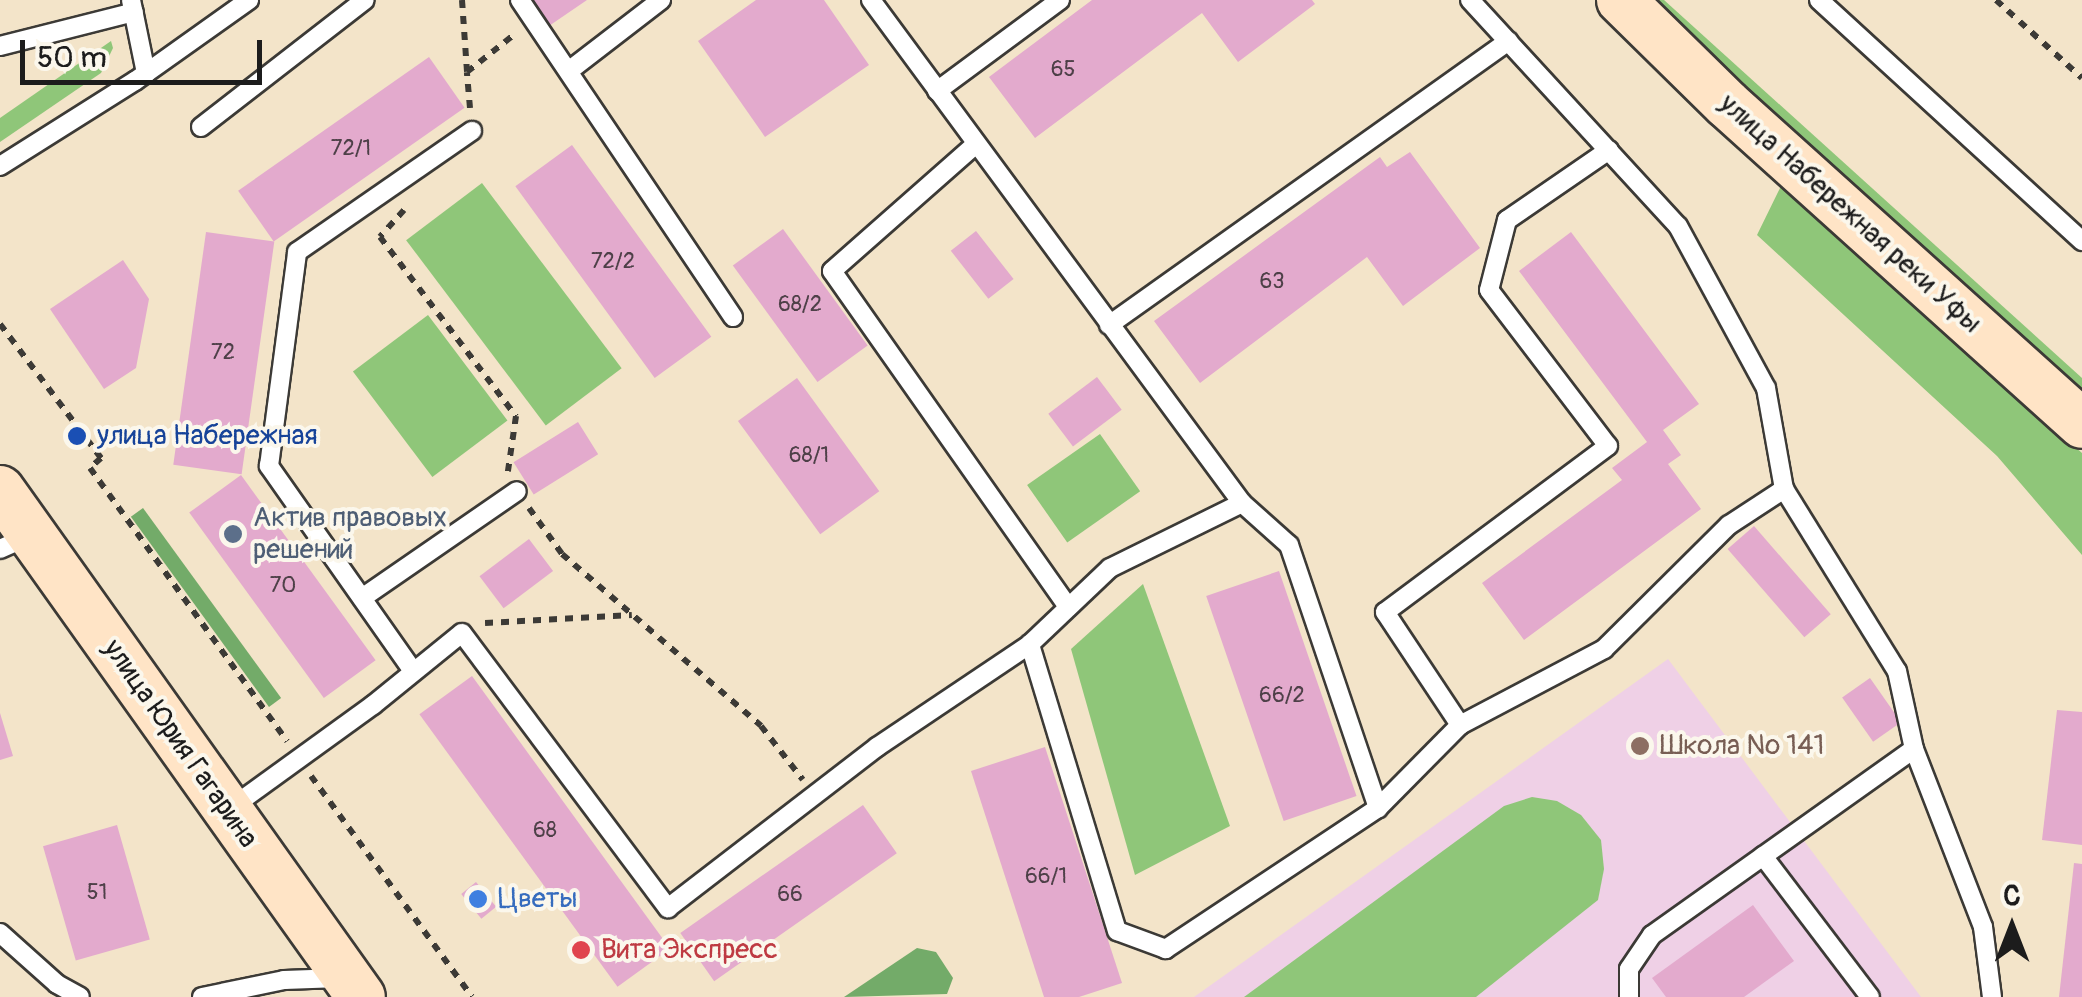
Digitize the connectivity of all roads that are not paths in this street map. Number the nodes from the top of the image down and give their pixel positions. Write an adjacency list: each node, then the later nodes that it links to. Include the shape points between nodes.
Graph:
1 (250, 0): 14 (lane)
2 (365, 0): 16 (lane)
3 (520, 0): 13 (lane)
4 (660, 0): 13 (lane)
5 (871, 0): 15 (lane)
6 (1060, 0): 15 (lane)
7 (1470, 0): 11 (lane)
8 (1621, 0): 24 (street, улица Набережная реки Уфы)
9 (1819, 0): 21 (lane)
10 (133, 6): 12 (lane); 14 (lane)
11 (1508, 41): 19 (lane); 23 (lane)
12 (0, 46)
13 (570, 70): 22 (lane)
14 (146, 74): 20 (lane)
15 (937, 91): 18 (lane)
16 (200, 127)
17 (472, 132): 30 (lane, via 297,252 268,466)
18 (976, 144): 23 (lane); 31 (lane, via 832,271)
19 (1609, 150): 25 (lane, via 1678,226 1766,388); 34 (lane, via 1507,220 1489,290 1608,446 1385,612)
20 (0, 166)
21 (2082, 241)
22 (733, 317)
23 (1109, 325): 28 (lane)
24 (2082, 424)
25 (1784, 488): 34 (lane, via 1728,524 1604,649); 35 (lane, via 1897,671)
26 (0, 490): 29 (street, улица Юрия Гагарина)
27 (517, 491): 30 (lane)
28 (1242, 503): 31 (lane, via 1110,568); 36 (lane, via 1289,545)
29 (16, 542): 37 (street, улица Юрия Гагарина)
30 (362, 598): 33 (lane)
31 (1068, 607): 32 (lane)
32 (1030, 644): 33 (lane, via 668,908 462,633); 36 (lane, via 1118,931 1166,949)
33 (414, 671): 37 (lane)
34 (1460, 724): 36 (lane)
35 (1914, 749): 38 (lane); 45 (lane, via 1983,927)
36 (1378, 808)
37 (227, 810): 40 (street, улица Юрия Гагарина)
38 (1763, 856): 43 (lane, via 1652,935 1629,969); 44 (lane)
39 (0, 934): 41 (lane)
40 (353, 987): 42 (lane, via 284,980)
41 (80, 997)
42 (202, 997)
43 (1629, 997)
44 (1870, 997)
45 (1992, 997)

